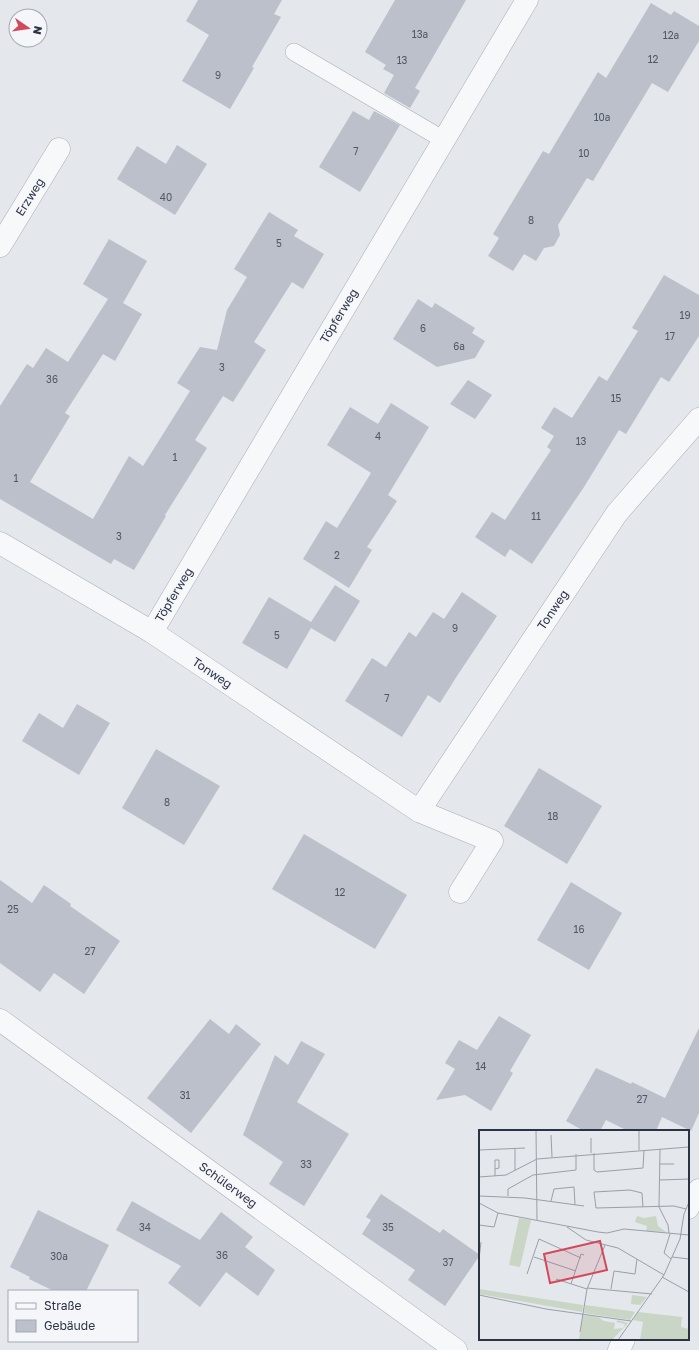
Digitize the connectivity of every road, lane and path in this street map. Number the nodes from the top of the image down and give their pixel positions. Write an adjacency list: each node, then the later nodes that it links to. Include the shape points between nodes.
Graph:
1 (527, 0): 3 (street, Töpferweg)
2 (294, 52): 3 (lane)
3 (444, 140): 8 (street, Töpferweg)
4 (59, 149): 5 (street, Erzweg)
5 (0, 246)
6 (699, 419): 9 (street, Tonweg, via 617,513)
7 (0, 543): 8 (street, Tonweg)
8 (152, 632): 9 (street, Tonweg)
9 (419, 811): 10 (street, Tonweg, via 492,841)
10 (460, 892)
11 (0, 1020): 15 (street, Schülerweg)
12 (699, 1190): 13 (street)
13 (689, 1206)
14 (624, 1340): 16 (street)
15 (456, 1350)
16 (619, 1350)

